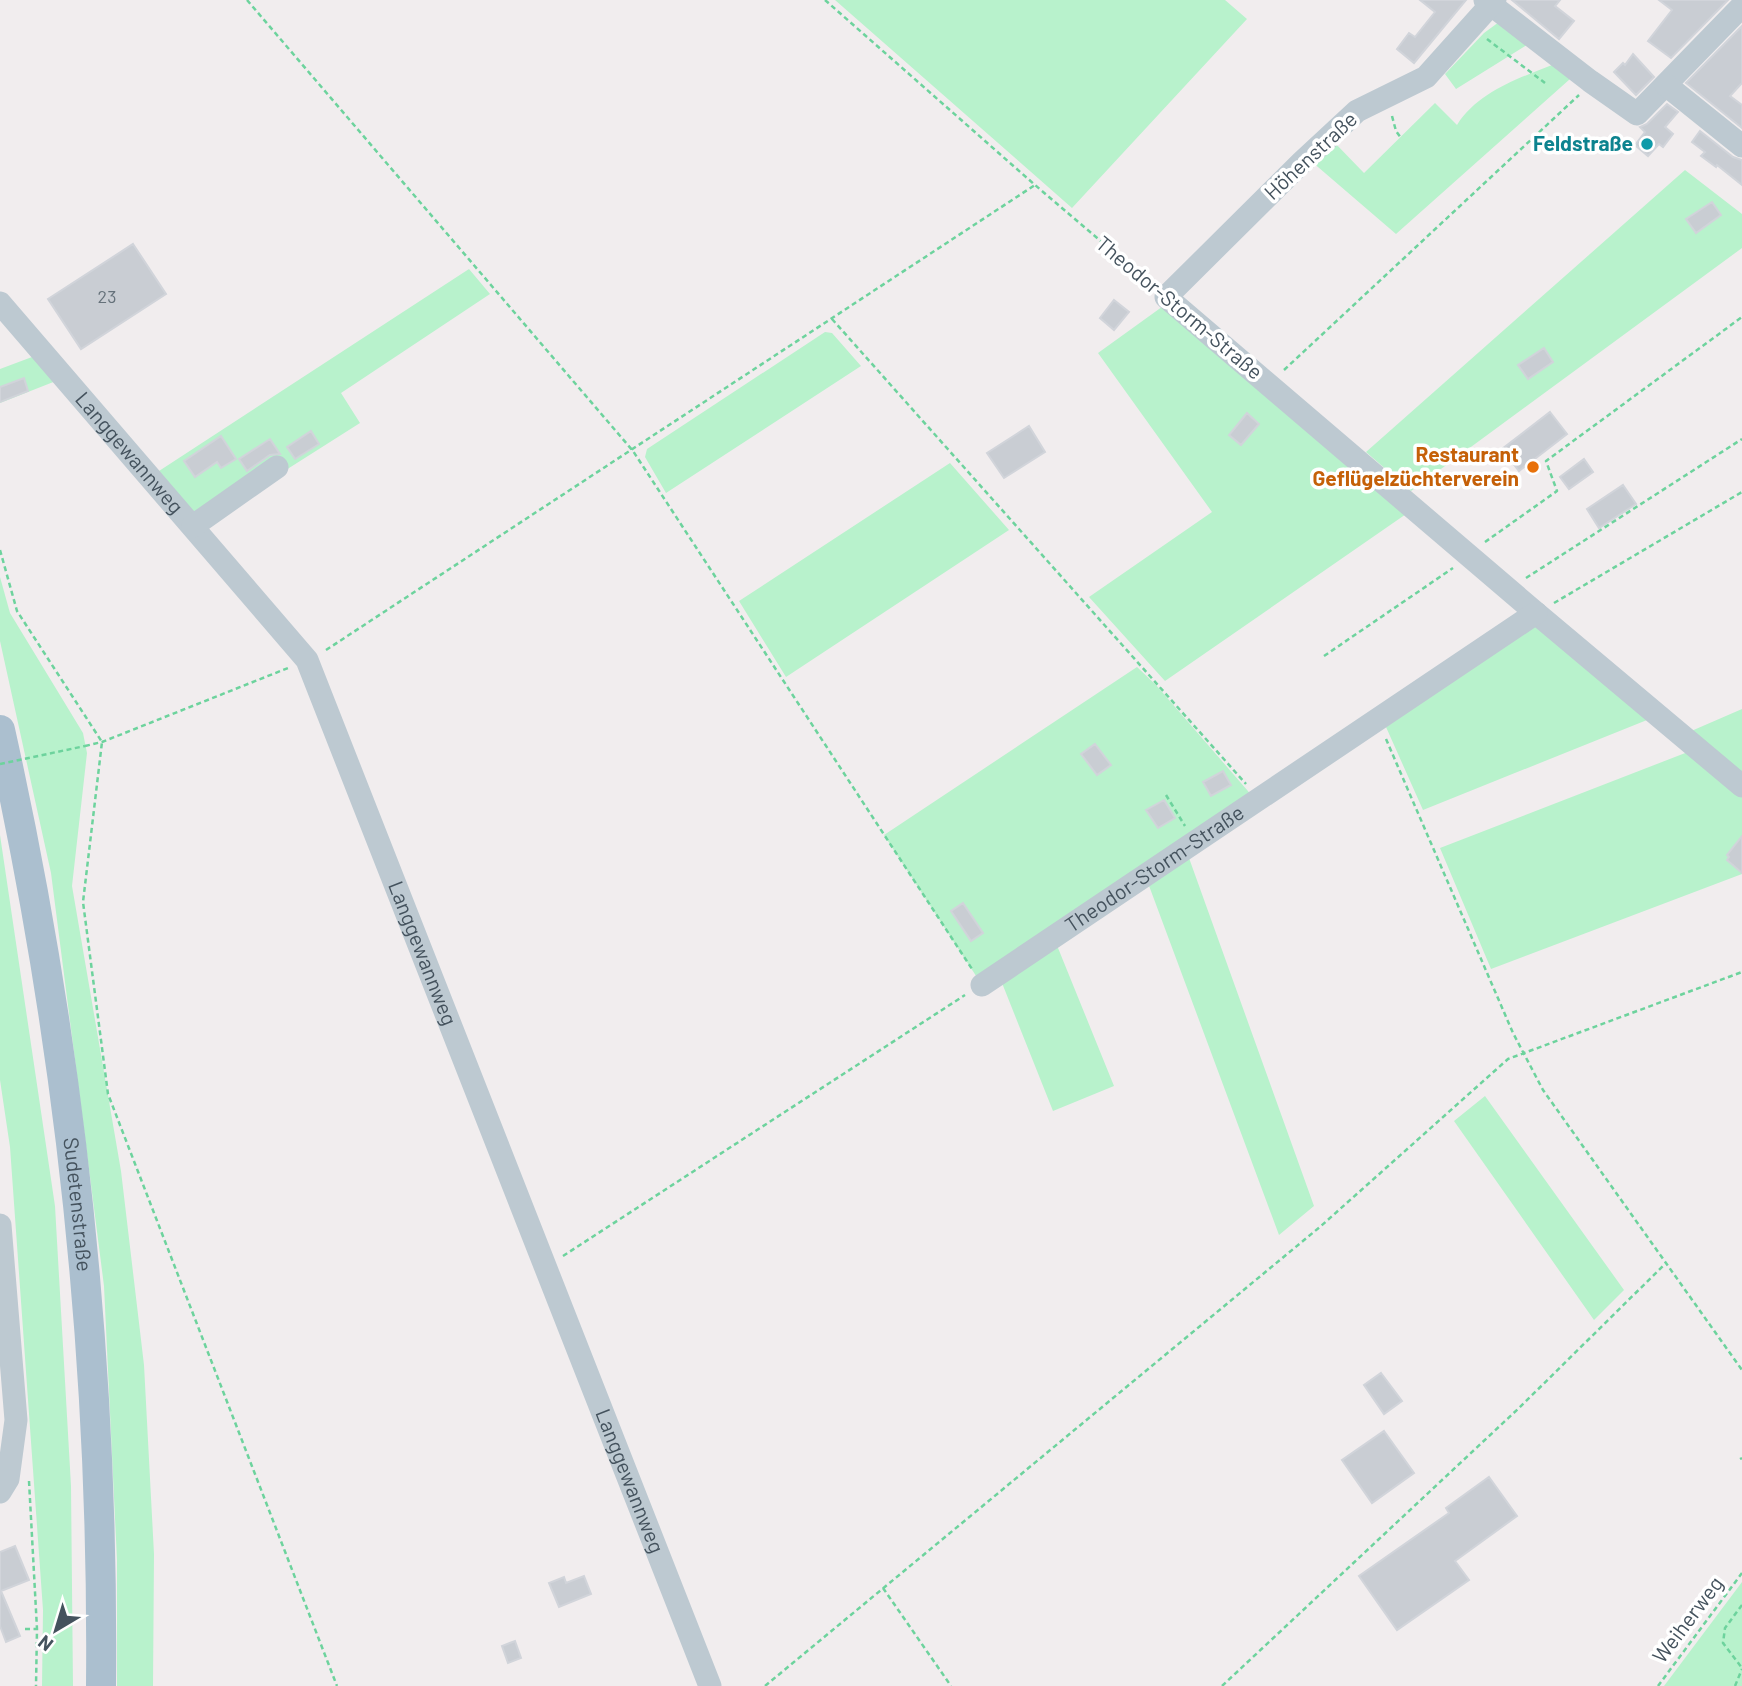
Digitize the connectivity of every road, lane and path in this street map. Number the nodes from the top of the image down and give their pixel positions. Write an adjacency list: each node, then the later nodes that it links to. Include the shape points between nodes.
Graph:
1 (247, 0): 19 (path)
2 (825, 0): 12 (path, Theodor-Storm-Straße)
3 (1490, 2): 5 (street, Höhenstraße); 6 (street)
4 (1742, 6): 8 (street)
5 (1471, 27): 7 (path); 9 (street, Höhenstraße, via 1426,76)
6 (1590, 81): 8 (street, via 1637,114); 17 (path)
7 (1545, 83)
8 (1666, 85): 11 (street)
9 (1387, 96): 10 (path); 13 (street, Höhenstraße, via 1348,119)
10 (1401, 138)
11 (1742, 146)
12 (1035, 185): 13 (path, Theodor-Storm-Straße); 16 (path)
13 (1167, 297): 17 (street, Theodor-Storm-Straße)
14 (0, 303): 22 (street, Langgewannweg)
15 (1742, 317): 24 (path, via 1546,461 1558,491)
16 (832, 319): 19 (path); 35 (path)
17 (1269, 384): 24 (street, Theodor-Storm-Straße)
18 (1742, 439): 25 (path)
19 (633, 451): 28 (path); 38 (path)
20 (277, 467): 22 (street)
21 (1742, 492): 26 (path)
22 (193, 526): 28 (street, Langgewannweg)
23 (0, 550): 31 (path, via 17,611)
24 (1469, 555): 25 (street, Theodor-Storm-Straße); 27 (path)
25 (1509, 589): 26 (street, Theodor-Storm-Straße)
26 (1536, 613): 29 (street, Theodor-Storm-Straße); 33 (street, Theodor-Storm-Straße)
27 (1324, 656)
28 (307, 660): 31 (path); 42 (street, Langgewannweg)
29 (1377, 720): 35 (street, Theodor-Storm-Straße); 39 (path)
30 (0, 730): 53 (main road, Sudetenstraße, via 49,982 77,1197 97,1441)
31 (102, 742): 32 (path, bridge); 54 (path, via 82,902 108,1094)
32 (0, 764)
33 (1742, 786)
34 (1166, 795): 36 (path)
35 (1259, 798): 36 (street, Theodor-Storm-Straße)
36 (1195, 840): 38 (street, Theodor-Storm-Straße)
37 (1742, 972): 39 (path)
38 (982, 985): 42 (path)
39 (1523, 1053): 41 (path, via 1543,1090); 47 (path, via 1508,1059 1300,1244)
40 (0, 1225): 45 (street, via 16,1420 8,1479)
41 (1665, 1264): 43 (path); 58 (path, via 1499,1427)
42 (545, 1267): 55 (street, Langgewannweg)
43 (1742, 1370)
44 (29, 1485): 50 (path)
45 (0, 1492)
46 (1742, 1573): 59 (path, Weiherweg)
47 (882, 1587): 56 (path); 57 (path)
48 (1742, 1605): 51 (path, via 1725,1628 1723,1643)
49 (25, 1629): 50 (path)
50 (37, 1629): 52 (path)
51 (1742, 1668): 60 (path)
52 (36, 1686)
53 (101, 1686)
54 (337, 1686)
55 (710, 1686)
56 (765, 1686)
57 (951, 1686)
58 (1222, 1686)
59 (1658, 1686)
60 (1735, 1686)

